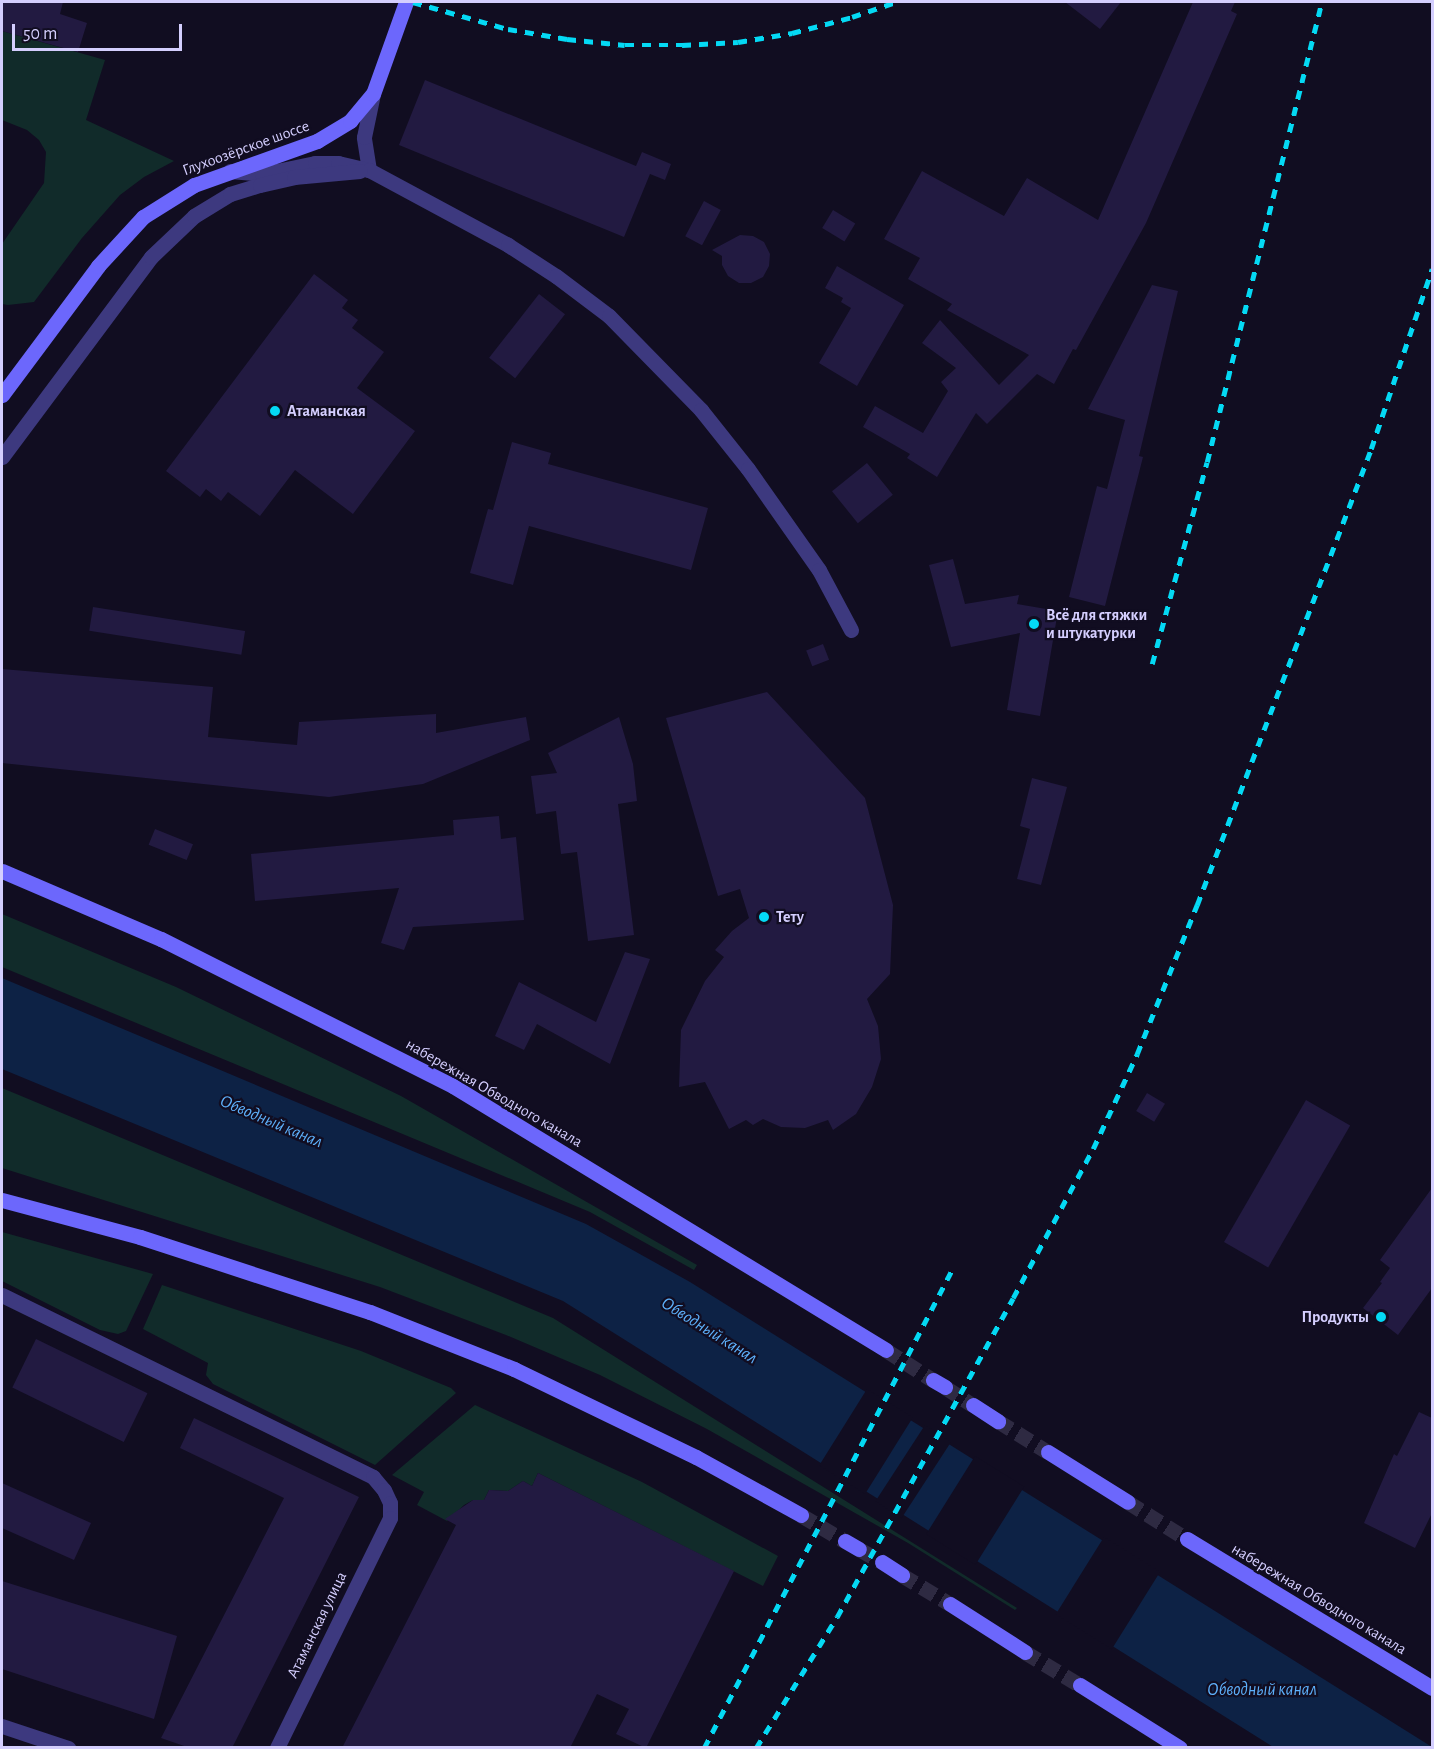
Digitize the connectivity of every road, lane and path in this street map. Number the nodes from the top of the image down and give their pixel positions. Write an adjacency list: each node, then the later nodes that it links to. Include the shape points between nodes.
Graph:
1 (406, 2): 2 (main road, Глухоозёрское шоссе)
2 (373, 94): 3 (street, via 364,138); 4 (main road, Глухоозёрское шоссе, via 362,110 338,131)
3 (369, 170): 4 (street, via 315,163 262,174); 6 (street, via 294,177 260,185 222,198 194,216 152,257); 7 (street, via 508,245 609,316 701,410 748,469 819,570)
4 (229, 171): 5 (main road, Глухоозёрское шоссе, via 170,197 124,235)
5 (2, 395)
6 (2, 457)
7 (851, 630)
8 (2, 871): 11 (main road, набережная Обводного канала, via 161,939 453,1086)
9 (2, 1200): 16 (main road, via 140,1237 370,1312 459,1347 607,1413)
10 (2, 1295): 26 (street, Атаманская улица, via 374,1477 390,1503 390,1518)
11 (885, 1350)
12 (973, 1404): 13 (main road)
13 (998, 1421)
14 (1048, 1452): 15 (main road)
15 (1128, 1502)
16 (801, 1515)
17 (1187, 1539): 23 (main road, набережная Обводного канала)
18 (882, 1562): 19 (main road)
19 (902, 1575)
20 (950, 1605): 21 (main road)
21 (1025, 1652)
22 (1080, 1685): 27 (main road)
23 (1432, 1688)
24 (2, 1726): 25 (street)
25 (68, 1748)
26 (277, 1748)
27 (1180, 1748)

